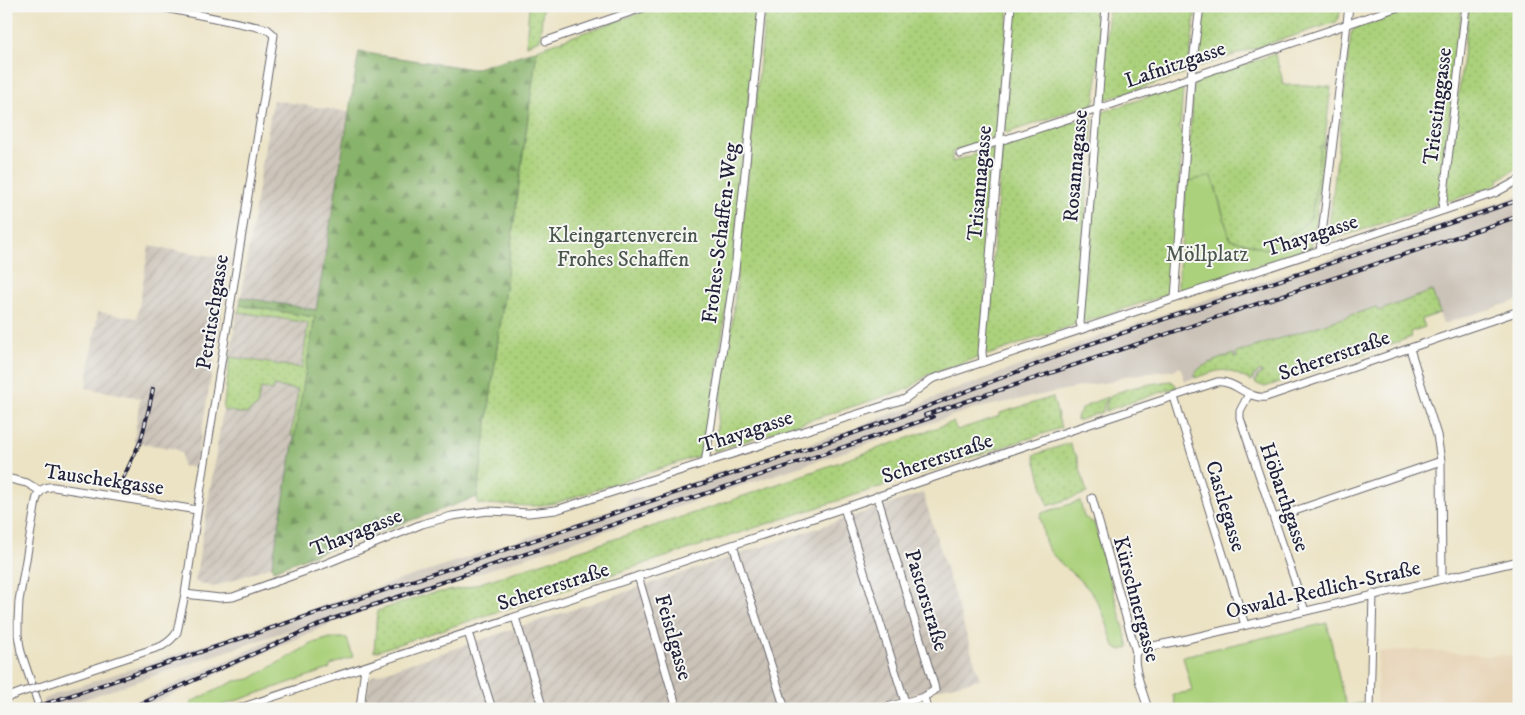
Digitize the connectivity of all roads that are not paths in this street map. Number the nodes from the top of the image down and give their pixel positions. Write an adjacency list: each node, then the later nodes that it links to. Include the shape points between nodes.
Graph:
1 (156, 6): 33 (street, Petritschgasse, via 267,29 274,35)
2 (648, 6): 11 (street)
3 (762, 6): 27 (street, Frohes-Schaffen-Weg, via 735,270)
4 (1011, 6): 14 (street, Trisannagasse)
5 (1106, 6): 13 (street, Rosannagasse)
6 (1200, 6): 12 (street)
7 (1349, 6): 10 (street)
8 (1401, 6): 10 (street, Lafnitzgasse)
9 (1466, 6): 17 (street, Triestinggasse)
10 (1347, 24): 12 (street, Lafnitzgasse); 18 (street)
11 (546, 41)
12 (1191, 77): 13 (street, Lafnitzgasse); 19 (street)
13 (1098, 109): 14 (street, Lafnitzgasse); 21 (street, Rosannagasse)
14 (1000, 141): 15 (street, Lafnitzgasse); 23 (street, Trisannagasse)
15 (960, 154)
16 (1519, 180): 17 (street, Thayagasse, via 1495,193)
17 (1442, 210): 18 (street, Thayagasse)
18 (1320, 250): 19 (street, Thayagasse)
19 (1175, 298): 21 (street, Thayagasse)
20 (1519, 311): 22 (street, Schererstraße)
21 (1082, 329): 23 (street, Thayagasse)
22 (1410, 349): 24 (street, Schererstraße, via 1266,397); 26 (street, via 1437,435)
23 (983, 362): 27 (street, Thayagasse, via 929,381 904,399)
24 (1248, 394): 25 (street, Schererstraße, via 1220,382); 34 (street, Höbarthgasse, via 1239,416)
25 (1174, 397): 30 (street, Schererstraße); 43 (street, Castlegasse)
26 (1441, 461): 34 (street); 38 (street)
27 (705, 463): 39 (street, Thayagasse, via 548,511 488,511 422,524 233,597)
28 (6, 478): 29 (street, Tauschekgasse, via 28,483)
29 (40, 491): 33 (street, Tauschekgasse, via 54,487); 50 (street, via 29,540 18,620 21,652)
30 (877, 496): 32 (street, Schererstraße); 47 (street, Pastorstraße, via 934,685 935,690)
31 (1092, 498): 45 (street, Kürschnergasse)
32 (844, 508): 35 (street, Schererstraße); 49 (street)
33 (197, 510): 39 (street, Petritschgasse)
34 (1274, 518): 41 (street, Höbarthgasse)
35 (733, 545): 37 (street, Schererstraße); 56 (street)
36 (1519, 560): 38 (street, Oswald-Redlich-Straße)
37 (638, 576): 42 (street, Schererstraße); 55 (street, Feistlgasse)
38 (1442, 579): 40 (street, Oswald-Redlich-Straße)
39 (185, 594): 48 (street, bridge, via 177,632 169,642)
40 (1373, 594): 41 (street, Oswald-Redlich-Straße); 60 (street)
41 (1305, 611): 43 (street, Oswald-Redlich-Straße)
42 (515, 616): 44 (street, Schererstraße); 54 (street)
43 (1245, 625): 45 (street, Oswald-Redlich-Straße)
44 (468, 632): 46 (street, Schererstraße); 53 (street)
45 (1136, 652): 59 (street, Kürschnergasse, via 1134,657)
46 (365, 667): 51 (street, Schererstraße); 52 (street)
47 (924, 697): 49 (street); 58 (street)
48 (6, 698)
49 (905, 702): 57 (street)
50 (40, 709)
51 (237, 709)
52 (360, 709)
53 (492, 709)
54 (543, 709)
55 (677, 709)
56 (785, 709)
57 (880, 709)
58 (928, 709)
59 (1148, 709)
60 (1370, 709)

